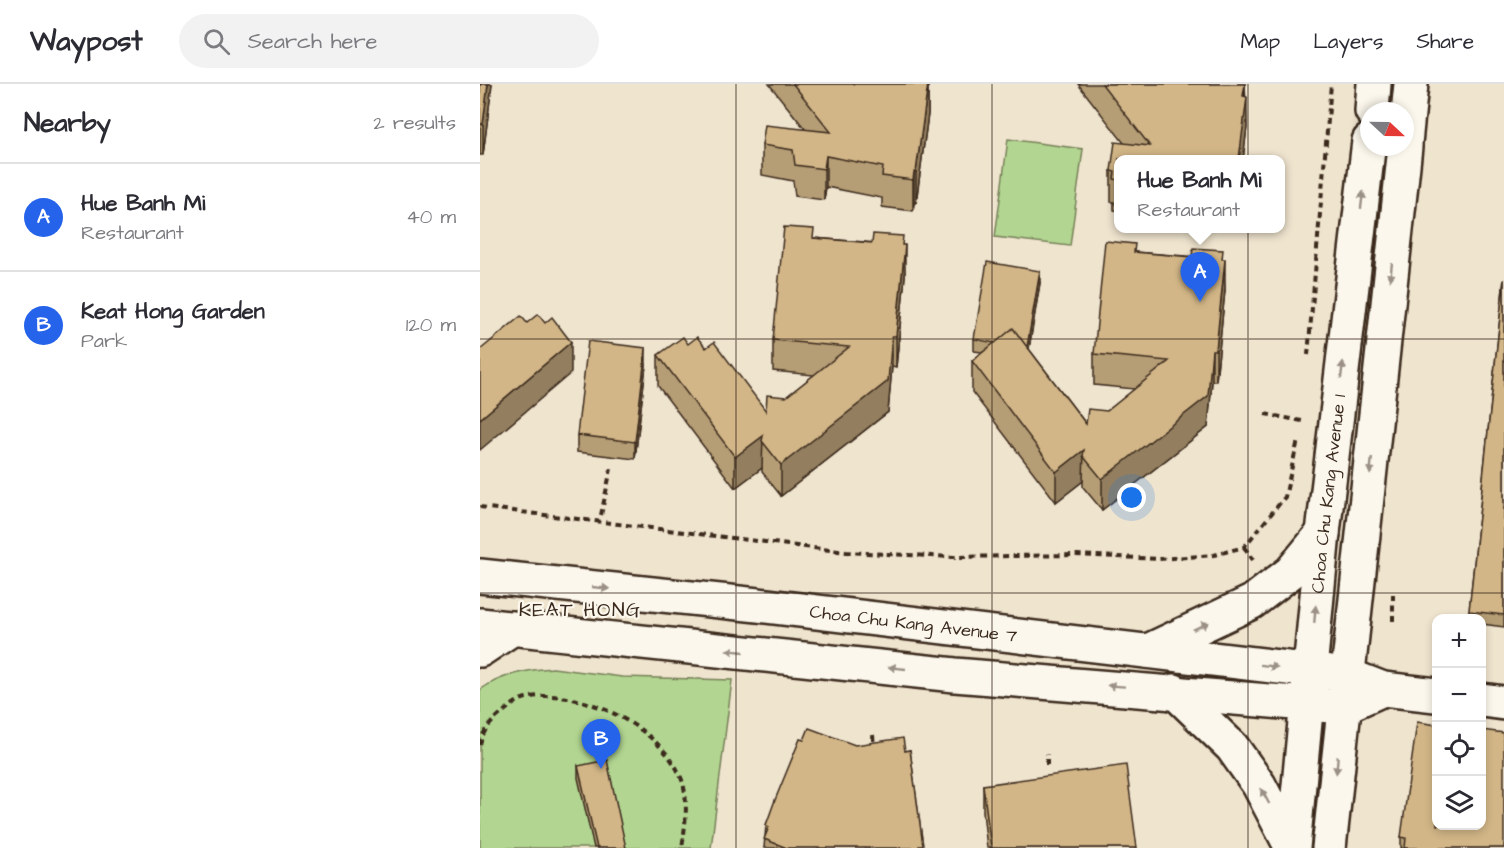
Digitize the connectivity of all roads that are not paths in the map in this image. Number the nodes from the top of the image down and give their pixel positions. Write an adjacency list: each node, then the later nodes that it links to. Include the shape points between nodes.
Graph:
1 (1374, 84): 3 (street)
2 (1411, 84): 4 (street)
3 (1373, 102)
4 (1409, 102)
5 (1367, 156): 7 (street, Choa Chu Kang Avenue 1, one-way to 5)
6 (1404, 156): 16 (street, one-way to 16)
7 (1323, 533): 13 (street, one-way to 7, via 1252,602 1291,572); 14 (street, Choa Chu Kang Avenue 1, one-way to 7)
8 (480, 576): 9 (street, Choa Chu Kang Avenue 7)
9 (552, 583): 11 (street); 13 (street, Choa Chu Kang Avenue 7, one-way to 13)
10 (480, 625): 11 (street, Choa Chu Kang Avenue 7)
11 (528, 630): 12 (street); 15 (street, Choa Chu Kang Avenue 7, one-way to 11, via 956,675)
12 (480, 650)
13 (1148, 651): 14 (street, Choa Chu Kang Avenue 7, one-way to 14)
14 (1309, 688): 15 (street, Choa Chu Kang Avenue 7); 16 (street, Choa Chu Kang Avenue 7); 20 (street, Choa Chu Kang Avenue 1)
15 (1174, 691): 20 (street, one-way to 15, via 1259,785 1232,747)
16 (1345, 691): 17 (street); 21 (street, one-way to 21)
17 (1432, 695)
18 (1486, 701): 19 (street)
19 (1504, 703)
20 (1292, 848)
21 (1329, 848)

